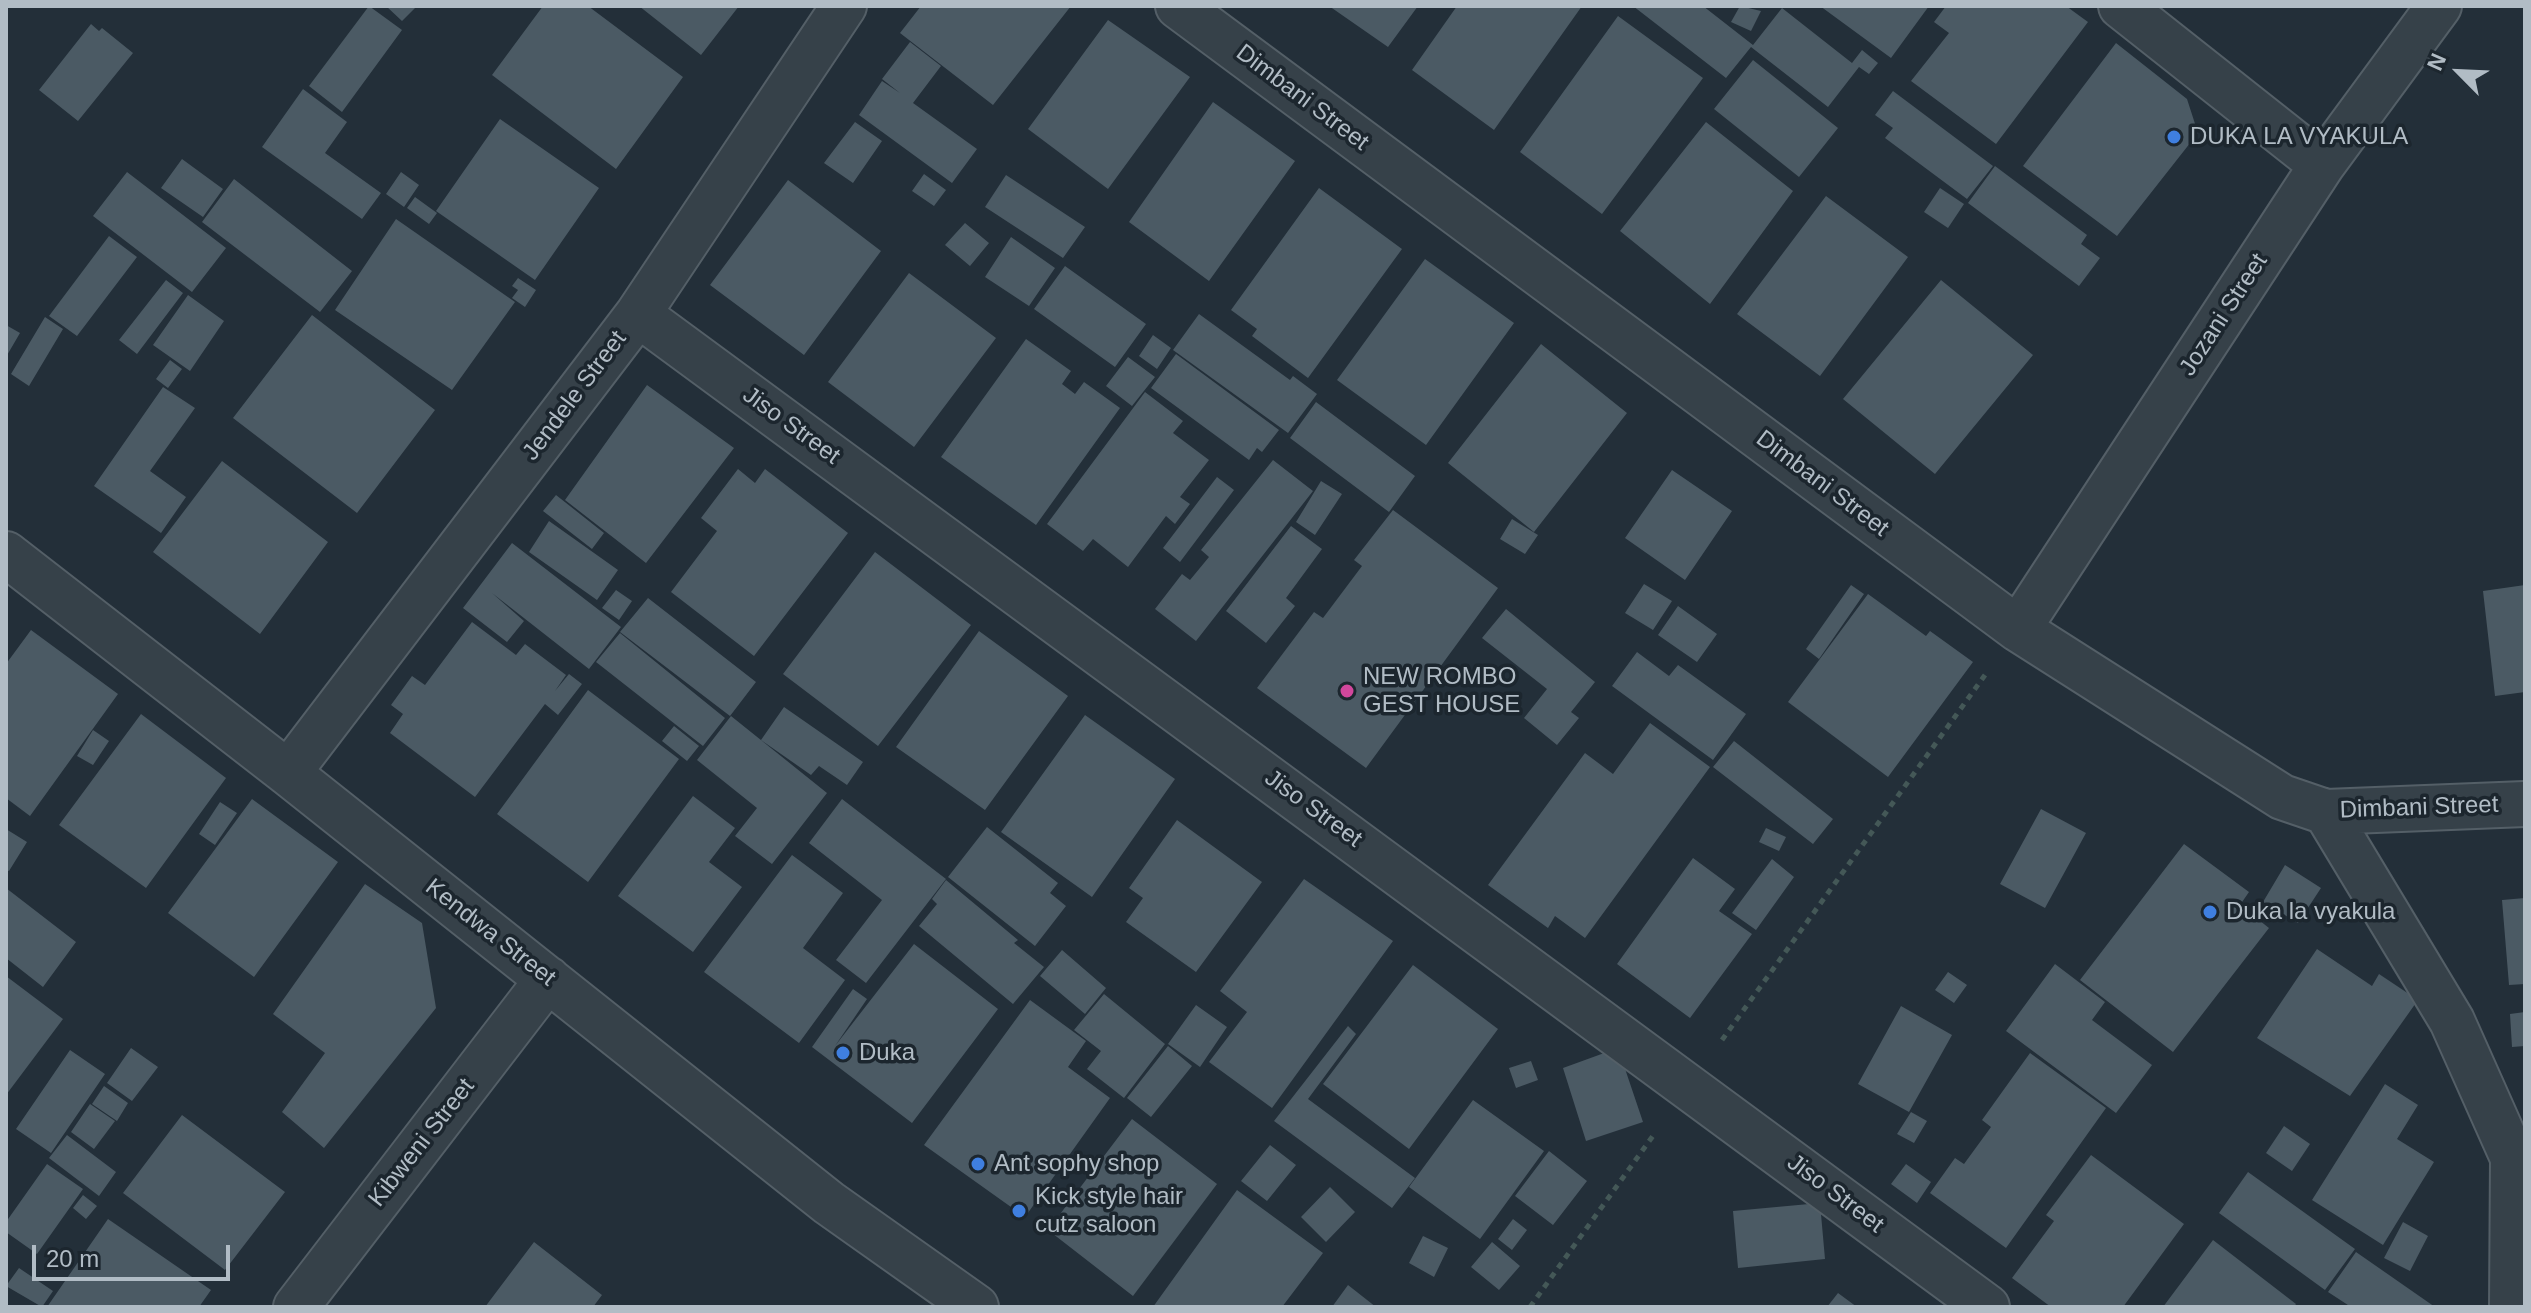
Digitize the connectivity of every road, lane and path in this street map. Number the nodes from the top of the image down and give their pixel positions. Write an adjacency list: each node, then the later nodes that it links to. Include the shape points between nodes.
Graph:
1 (844, 6): 6 (street, Jendele Street)
2 (1178, 6): 8 (street, Dimbani Street)
3 (2121, 6): 5 (street)
4 (2439, 6): 5 (street, Jozani Street)
5 (2322, 165): 8 (street, Jozani Street)
6 (638, 314): 9 (street, Jendele Street); 13 (street, Jiso Street)
7 (6, 554): 9 (street, Kendwa Street)
8 (2018, 629): 11 (street, Dimbani Street, via 2282,797); 13 (path)
9 (288, 773): 12 (street, Kendwa Street)
10 (2525, 804): 11 (street, Dimbani Street)
11 (2326, 812): 18 (street, via 2452,1021 2513,1158)
12 (548, 979): 14 (street, Kibweni Street); 15 (street, Kendwa Street, via 829,1203)
13 (1689, 1085): 16 (path); 17 (street, Jiso Street)
14 (296, 1307)
15 (976, 1307)
16 (1530, 1307)
17 (1987, 1307)
18 (2512, 1307)

